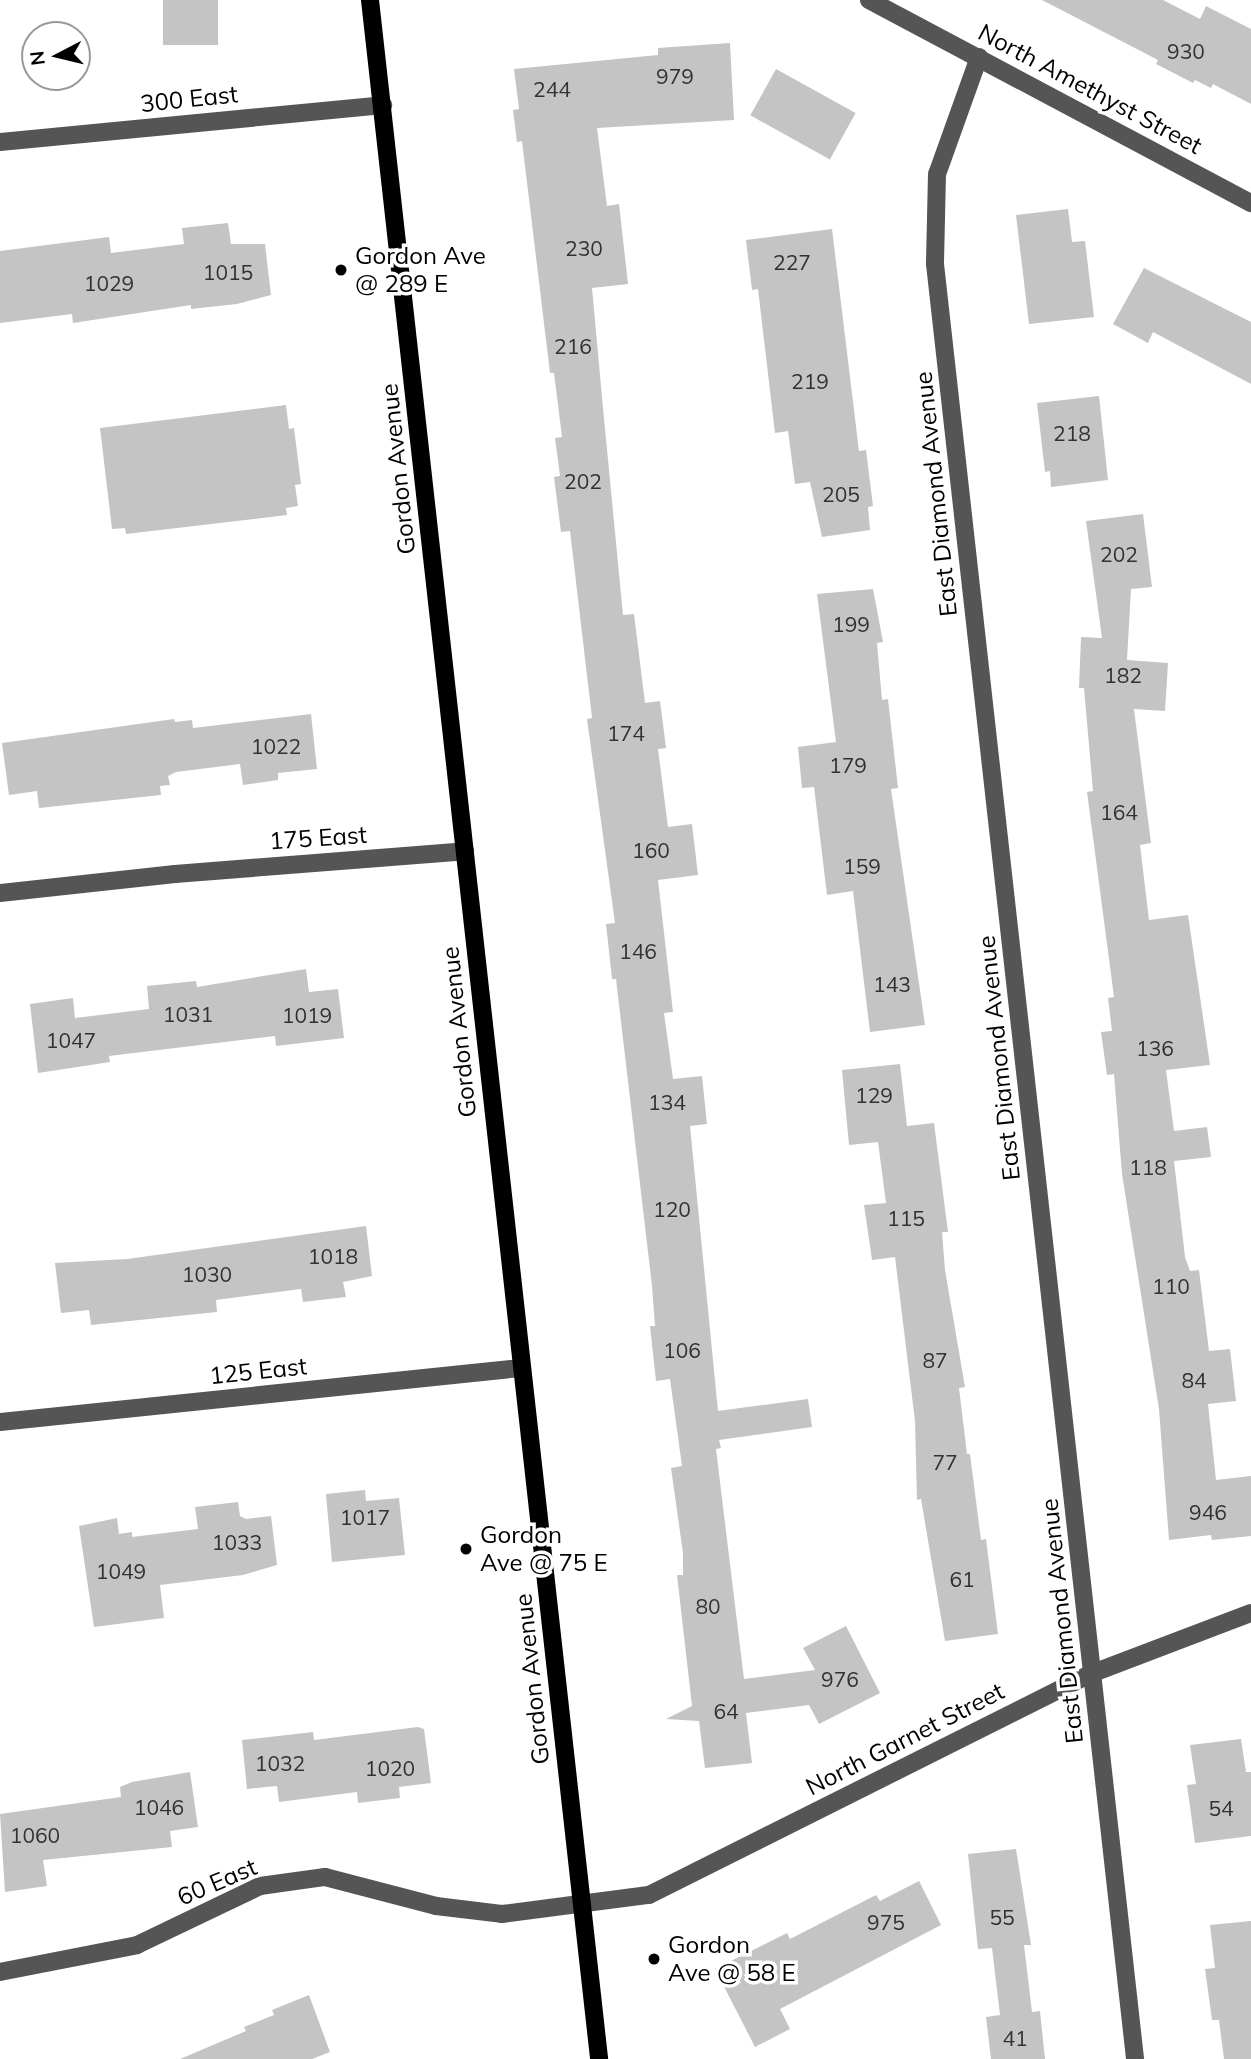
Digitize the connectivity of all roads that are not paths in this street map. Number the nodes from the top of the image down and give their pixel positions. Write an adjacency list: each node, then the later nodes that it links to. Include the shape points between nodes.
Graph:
1 (370, 0): 4 (main road, Gordon Avenue)
2 (869, 0): 3 (street, North Amethyst Street)
3 (979, 57): 6 (street, North Amethyst Street); 12 (street, East Diamond Avenue, via 937,174 935,264)
4 (383, 105): 5 (street, 300 East); 7 (main road, Gordon Avenue)
5 (0, 142)
6 (1251, 203)
7 (465, 851): 8 (street, 175 East); 9 (main road, Gordon Avenue)
8 (0, 893)
9 (521, 1368): 10 (street, 125 East); 13 (main road, Gordon Avenue)
10 (0, 1422)
11 (1251, 1614): 12 (street, North Garnet Street)
12 (1093, 1672): 13 (street, North Garnet Street, via 649,1895); 16 (street, East Diamond Avenue)
13 (581, 1905): 14 (street, 60 East, via 502,1914 436,1906 325,1877 260,1886 137,1945); 15 (main road, Gordon Avenue)
14 (0, 1972)
15 (599, 2059)
16 (1135, 2059)

